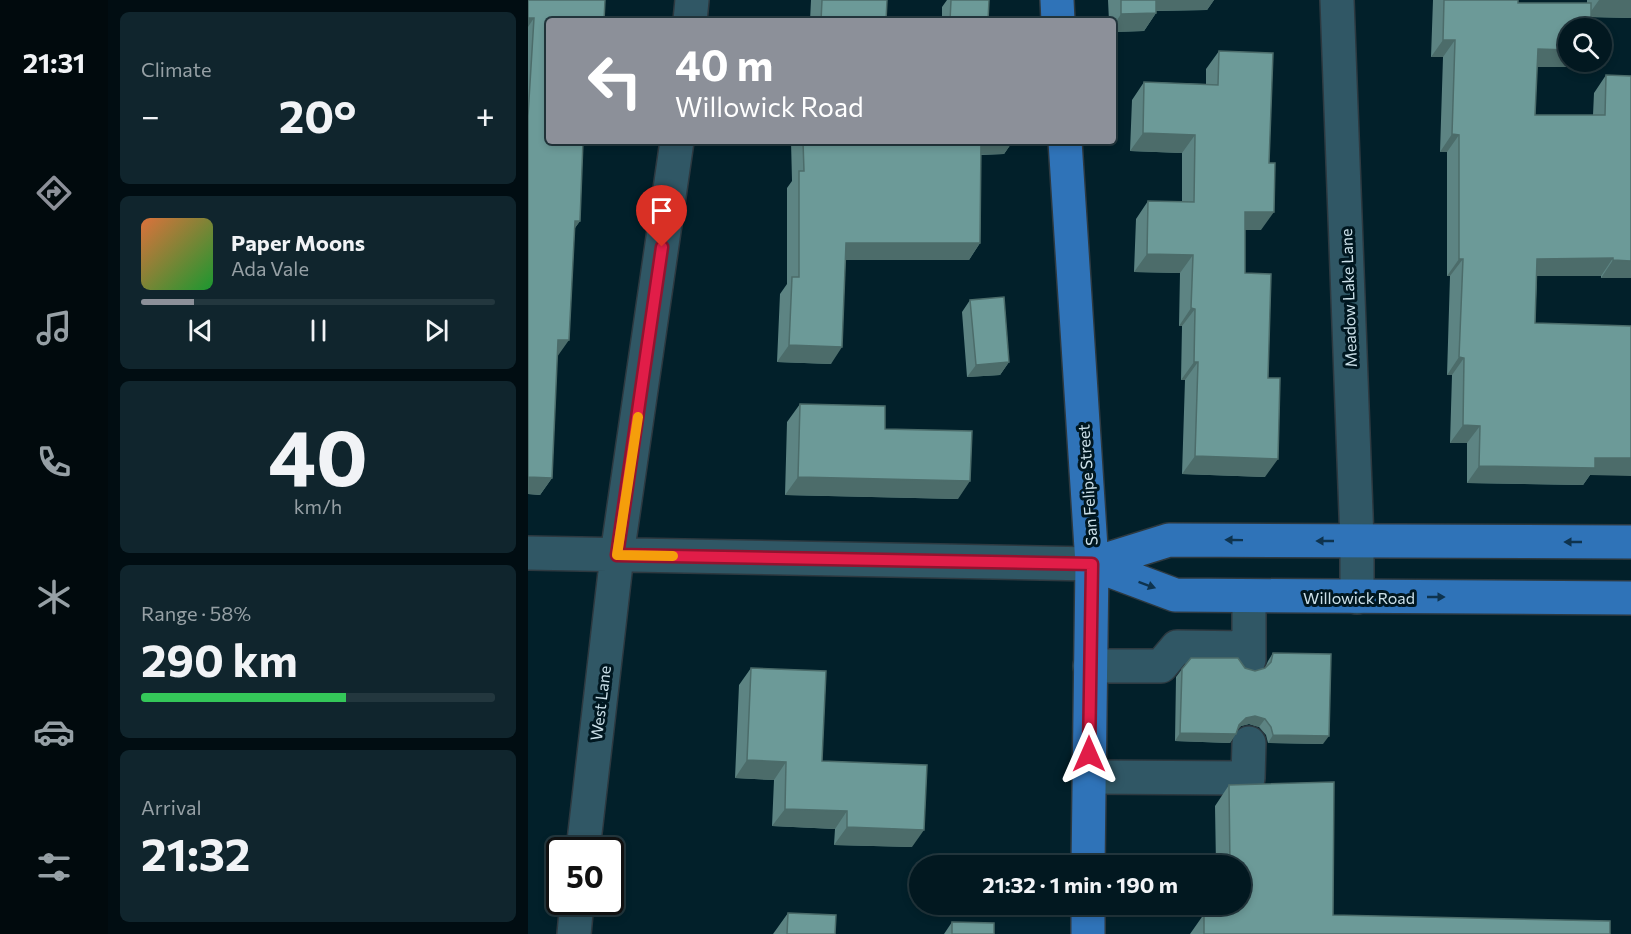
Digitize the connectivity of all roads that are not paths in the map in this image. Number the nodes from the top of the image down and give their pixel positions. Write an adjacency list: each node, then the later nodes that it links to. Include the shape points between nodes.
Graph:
1 (692, 0): 4 (street)
2 (1057, 0): 5 (main road)
3 (1337, 0): 8 (street, Meadow Lake Lane)
4 (690, 18)
5 (1058, 18)
6 (677, 144): 11 (street, West Lane)
7 (1065, 144): 12 (main road, San Felipe Street)
8 (1357, 541): 9 (main road, Willowick Road, one-way to 8); 12 (main road, Willowick Road, one-way to 12, via 1169,540); 14 (street, Meadow Lake Lane)
9 (1631, 542)
10 (528, 553): 11 (street, Willowick Road)
11 (617, 555): 12 (street, Willowick Road); 19 (street, West Lane)
12 (1092, 564): 13 (main road, Willowick Road, one-way to 13, via 1175,596); 16 (main road, San Felipe Street)
13 (1249, 596): 14 (main road, Willowick Road); 16 (street, via 1249,654 1177,647 1161,666)
14 (1357, 597): 15 (main road, Willowick Road, one-way to 15)
15 (1631, 598)
16 (1090, 666): 18 (main road, San Felipe Street)
17 (1249, 743): 18 (street, via 1248,778)
18 (1089, 777): 20 (main road, San Felipe Street)
19 (584, 837)
20 (1088, 855)
21 (576, 915): 23 (street)
22 (1088, 915): 24 (main road)
23 (574, 934)
24 (1088, 934)

